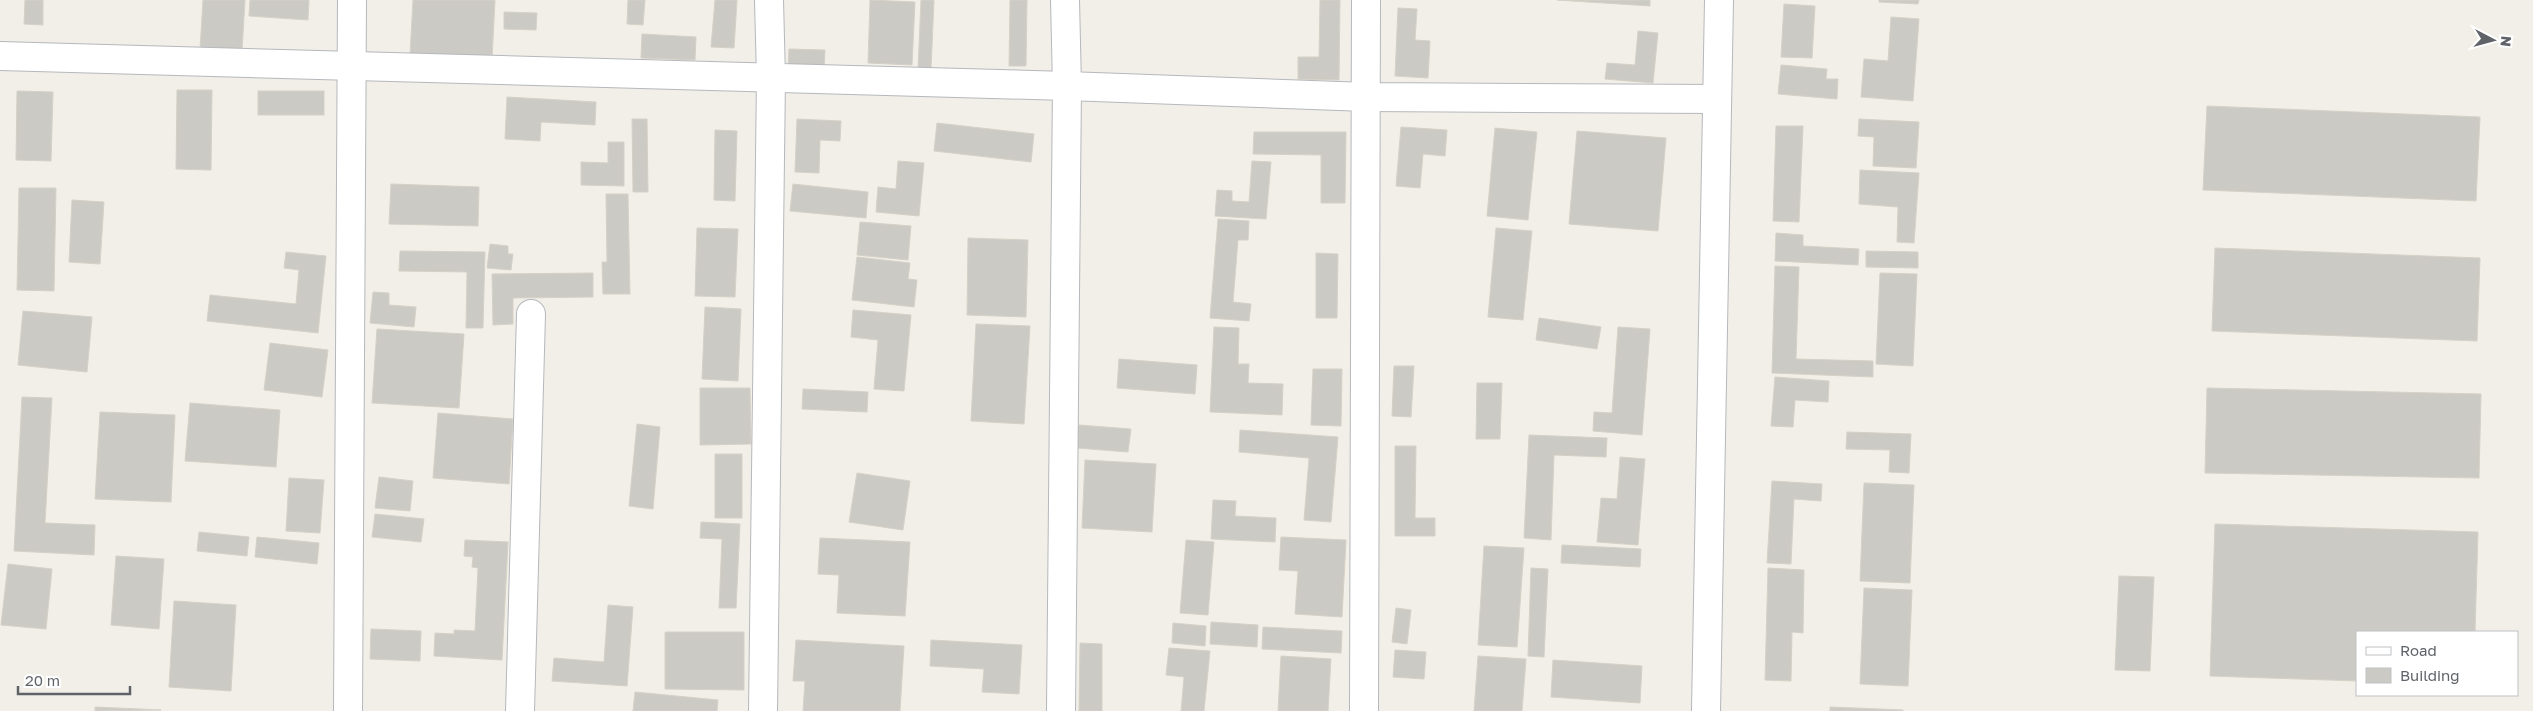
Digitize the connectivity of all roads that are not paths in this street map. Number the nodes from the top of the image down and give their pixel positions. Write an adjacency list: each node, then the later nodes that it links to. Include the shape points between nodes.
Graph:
1 (352, 0): 7 (street)
2 (769, 0): 8 (street)
3 (1065, 0): 9 (street)
4 (1366, 0): 10 (street)
5 (1719, 0): 11 (street)
6 (0, 56): 7 (street)
7 (353, 66): 8 (street); 13 (street)
8 (771, 78): 9 (street); 15 (street)
9 (1067, 86): 10 (street); 16 (street)
10 (1367, 97): 11 (street); 17 (street)
11 (1717, 99): 18 (street)
12 (531, 314): 14 (street)
13 (348, 711)
14 (520, 711)
15 (763, 711)
16 (1061, 711)
17 (1364, 711)
18 (1706, 711)

